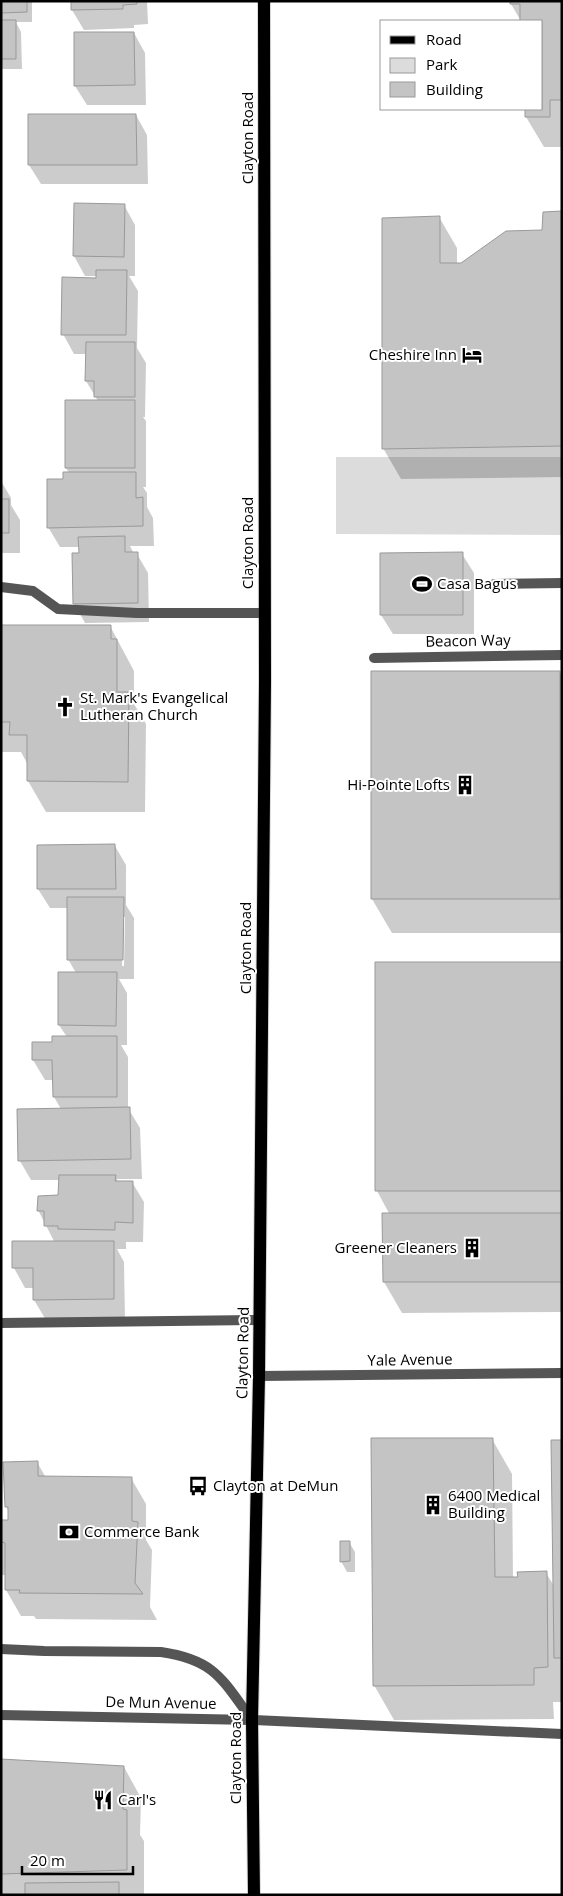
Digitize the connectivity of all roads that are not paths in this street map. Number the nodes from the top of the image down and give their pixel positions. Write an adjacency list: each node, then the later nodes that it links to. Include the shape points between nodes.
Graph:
1 (264, 1): 5 (main road, Clayton Road)
2 (562, 583): 3 (street)
3 (494, 584)
4 (1, 587): 5 (street, via 33,591 58,609)
5 (265, 613): 8 (main road, Clayton Road)
6 (562, 655): 7 (street, Beacon Way)
7 (374, 658)
8 (260, 1320): 9 (street); 11 (main road, Clayton Road)
9 (1, 1323)
10 (562, 1373): 11 (street, Yale Avenue)
11 (259, 1376): 14 (main road, Clayton Road)
12 (1, 1649): 14 (street, De Mun Avenue, via 180,1655 197,1660 219,1676)
13 (1, 1715): 14 (street, De Mun Avenue)
14 (252, 1720): 15 (street); 16 (main road, Clayton Road)
15 (562, 1734)
16 (254, 1895)

